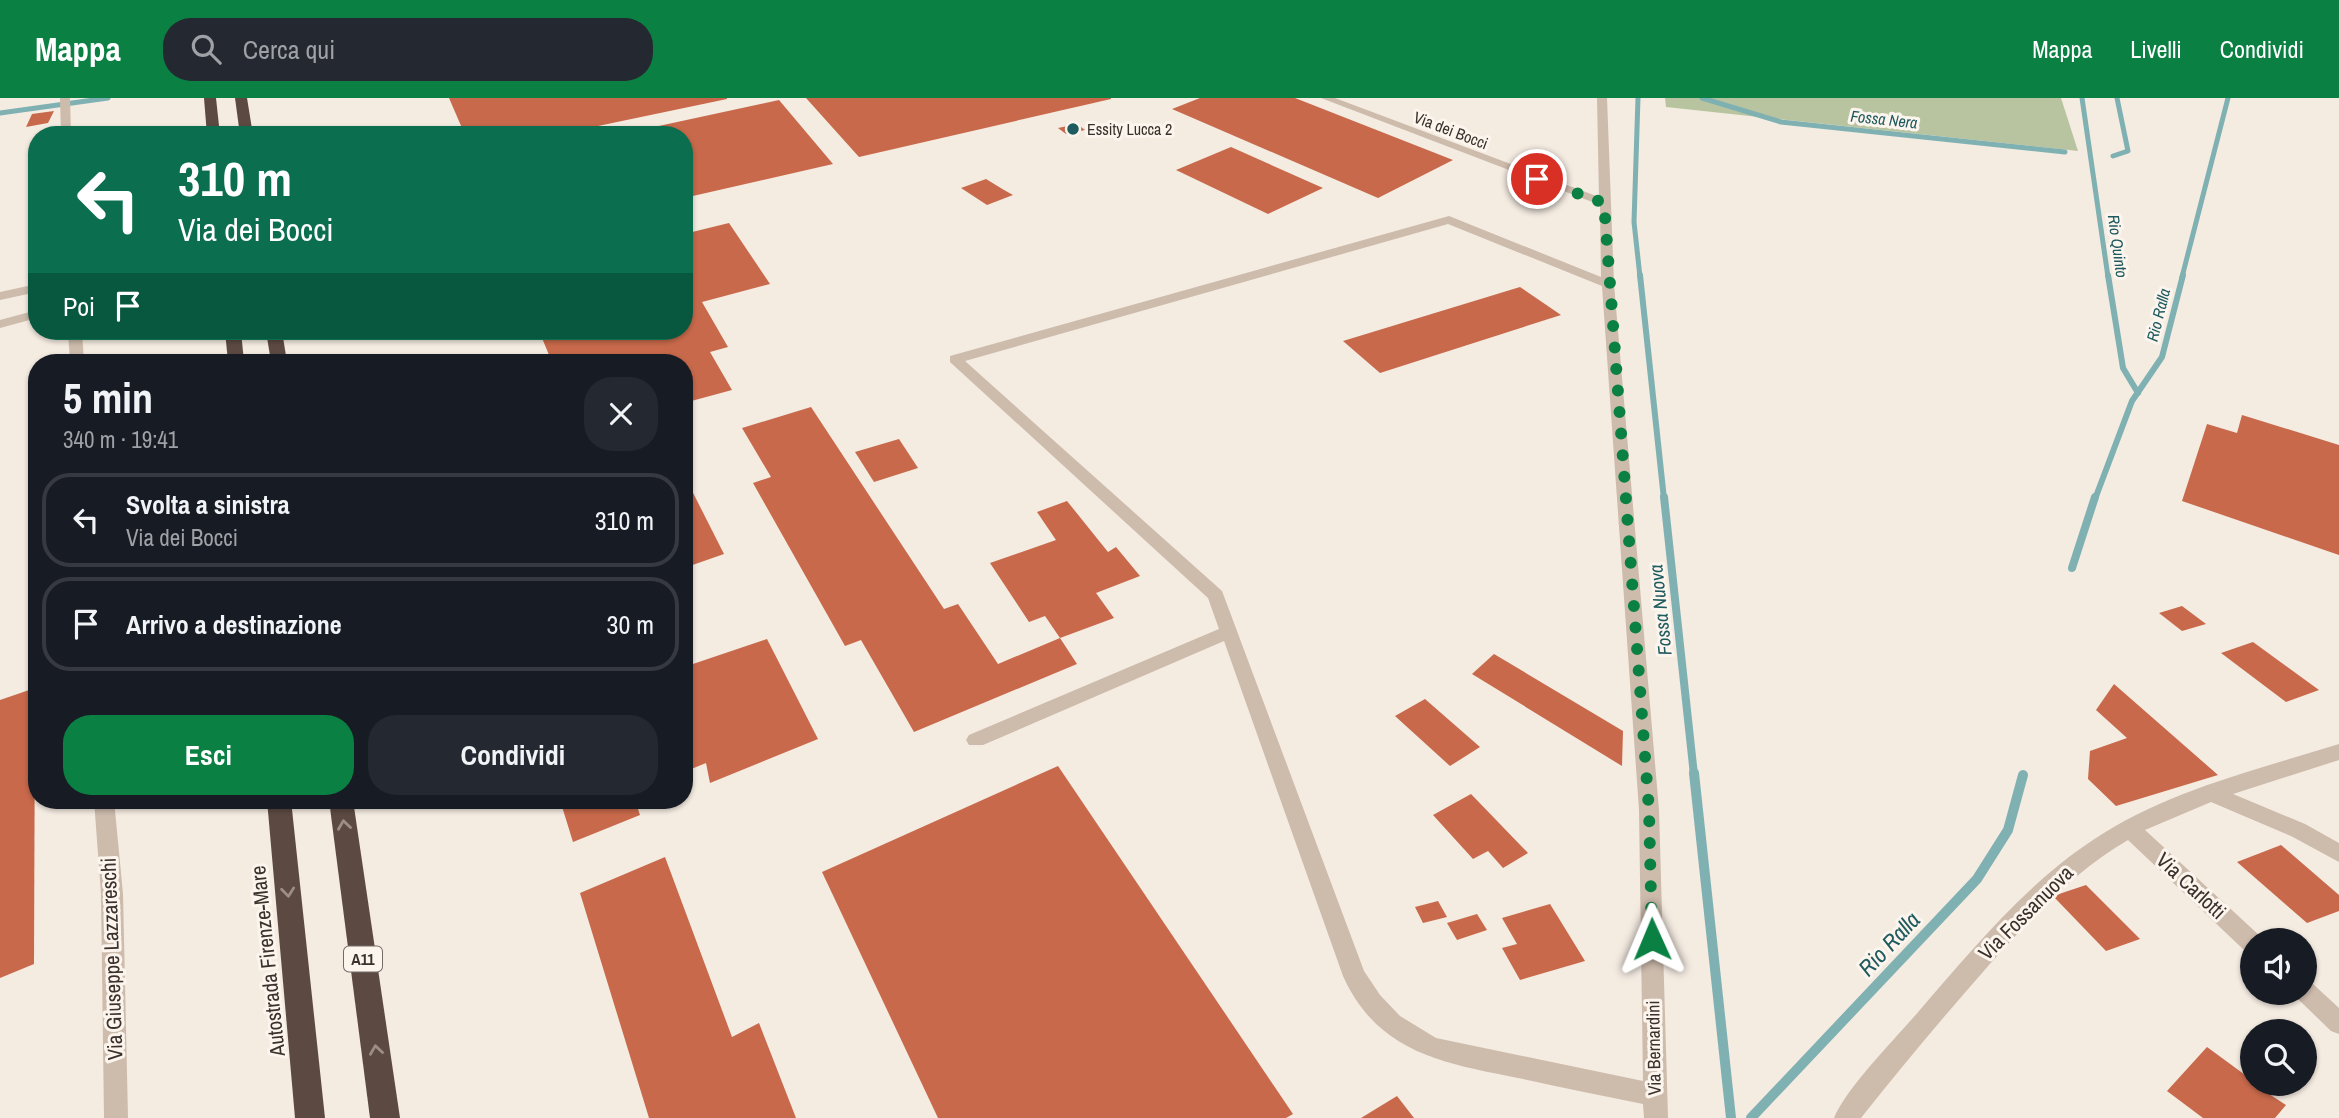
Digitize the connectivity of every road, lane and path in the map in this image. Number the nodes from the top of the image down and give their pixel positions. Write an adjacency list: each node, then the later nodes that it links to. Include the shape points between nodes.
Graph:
1 (210, 98): 7 (highway)
2 (242, 98): 8 (highway)
3 (1326, 98): 9 (street, Via dei Bocci)
4 (1602, 98): 9 (street, Via Bernardini)
5 (65, 102): 6 (street)
6 (66, 126)
7 (213, 126)
8 (246, 126)
9 (1604, 203): 10 (street, Via Bernardini)
10 (1608, 284): 15 (street, via 1449,220 955,359 1216,595); 27 (street, Via Bernardini, via 1649,810)
11 (28, 290): 12 (street)
12 (0, 296)
13 (28, 316): 14 (street)
14 (0, 324)
15 (1229, 632): 16 (street); 27 (street, via 1354,976 1380,1015 1420,1044 1445,1052)
16 (976, 740)
17 (2339, 752): 18 (street, Via Fossanuova)
18 (2211, 793): 22 (street, Via Fossanuova); 23 (street)
19 (105, 809): 28 (street, Via Giuseppe Lazzareschi, via 113,894)
20 (280, 809): 29 (highway, Autostrada Firenze-Mare, one-way to 29)
21 (342, 809): 30 (highway, A11, one-way to 21)
22 (2130, 829): 24 (street, Via Carlotti); 32 (street, Via Fossanuova, via 2042,891 1913,1032)
23 (2339, 853)
24 (2240, 932)
25 (2317, 1002): 26 (street)
26 (2339, 1023)
27 (1655, 1095): 31 (street, Via Bernardini)
28 (116, 1118)
29 (310, 1118)
30 (385, 1118)
31 (1656, 1118)
32 (1846, 1118)

